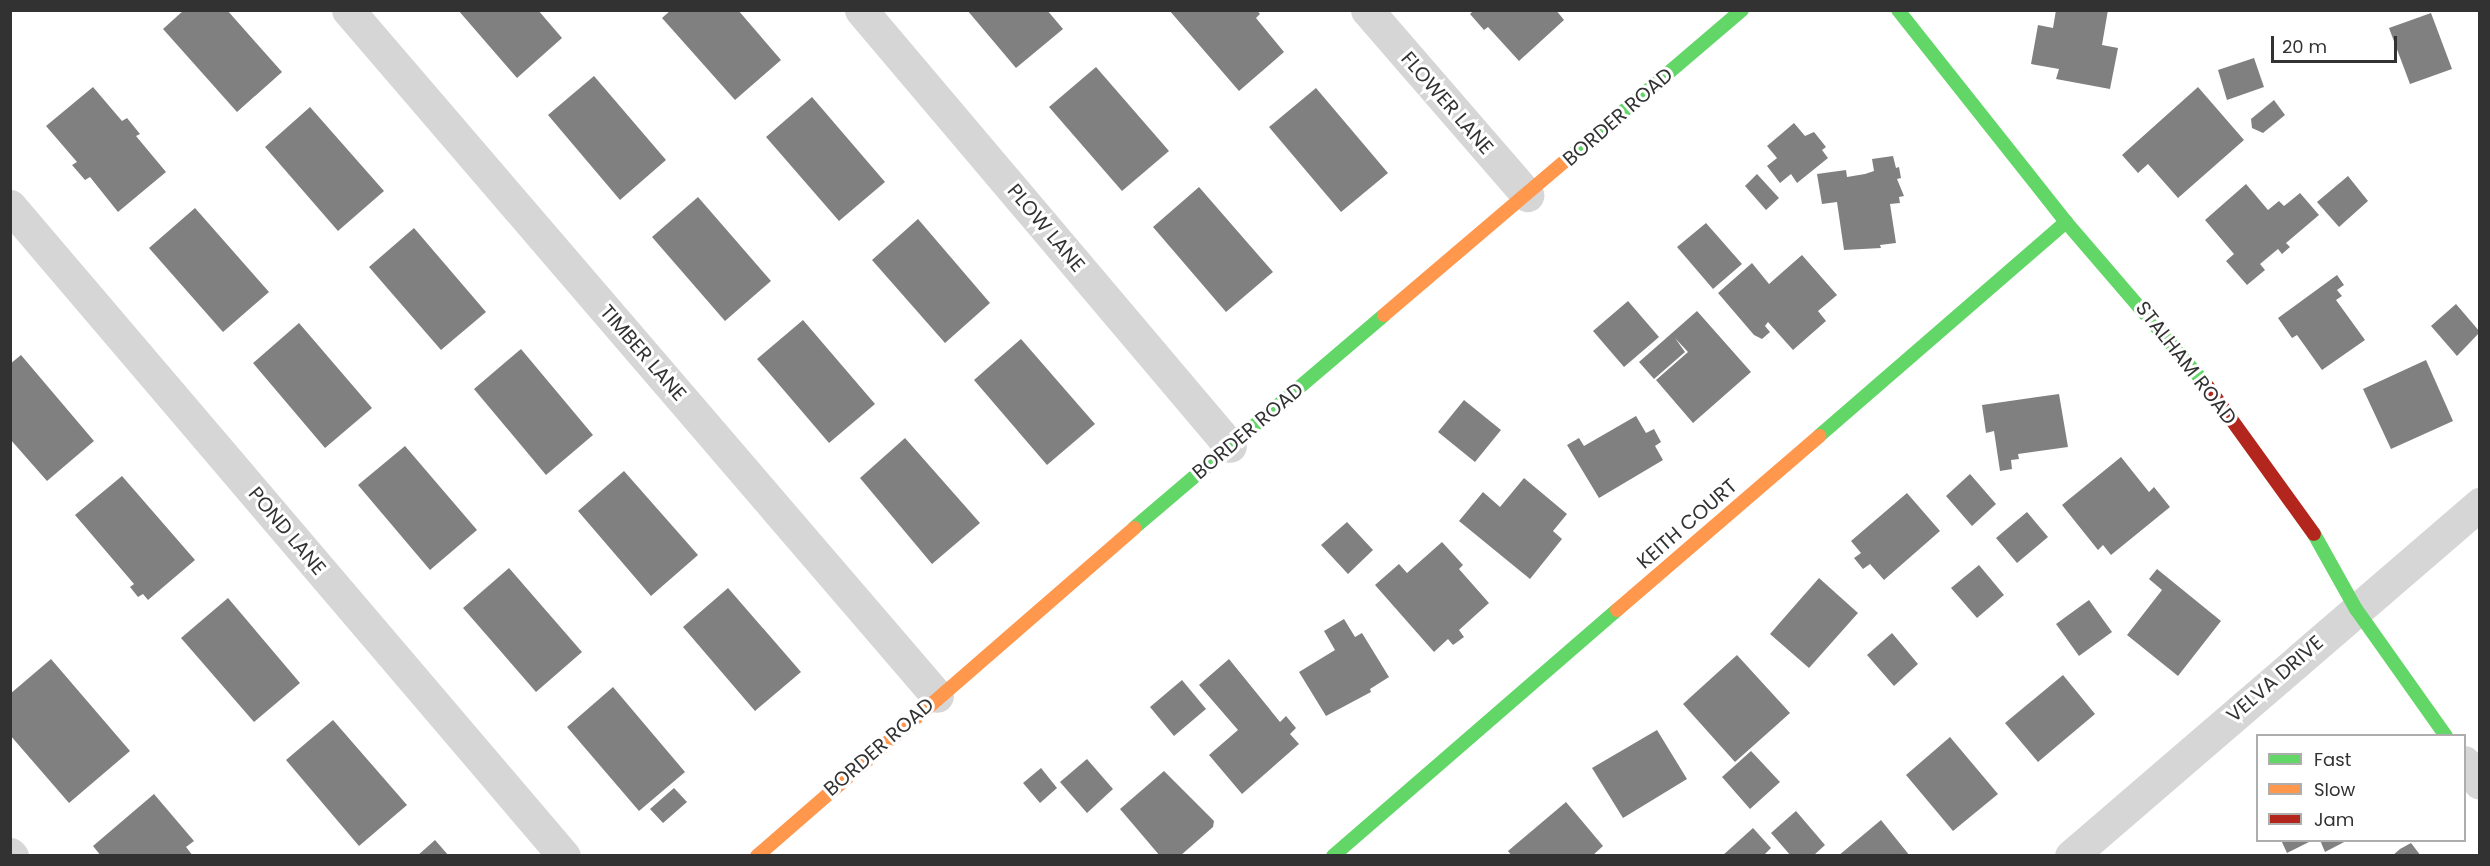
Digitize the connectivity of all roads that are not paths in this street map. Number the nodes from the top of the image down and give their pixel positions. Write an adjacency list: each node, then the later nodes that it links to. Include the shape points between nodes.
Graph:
1 (348, 10): 12 (street, TIMBER LANE)
2 (861, 10): 9 (street, PLOW LANE)
3 (1367, 10): 6 (street, FLOWER LANE)
4 (1742, 10): 6 (street, BORDER ROAD)
5 (1898, 10): 8 (street, STALHAM ROAD)
6 (1527, 195): 9 (street, BORDER ROAD)
7 (10, 206): 16 (street, POND LANE)
8 (2066, 222): 11 (street, STALHAM ROAD, via 2198,374 2316,536); 18 (street, KEITH COURT)
9 (1230, 446): 12 (street, BORDER ROAD)
10 (2480, 504): 11 (street, VELVA DRIVE)
11 (2356, 609): 13 (street, STALHAM ROAD); 19 (street, VELVA DRIVE)
12 (937, 696): 17 (street, BORDER ROAD)
13 (2445, 734)
14 (2466, 765): 15 (street)
15 (2480, 783)
16 (564, 855)
17 (757, 855)
18 (1333, 855)
19 (2070, 855)

